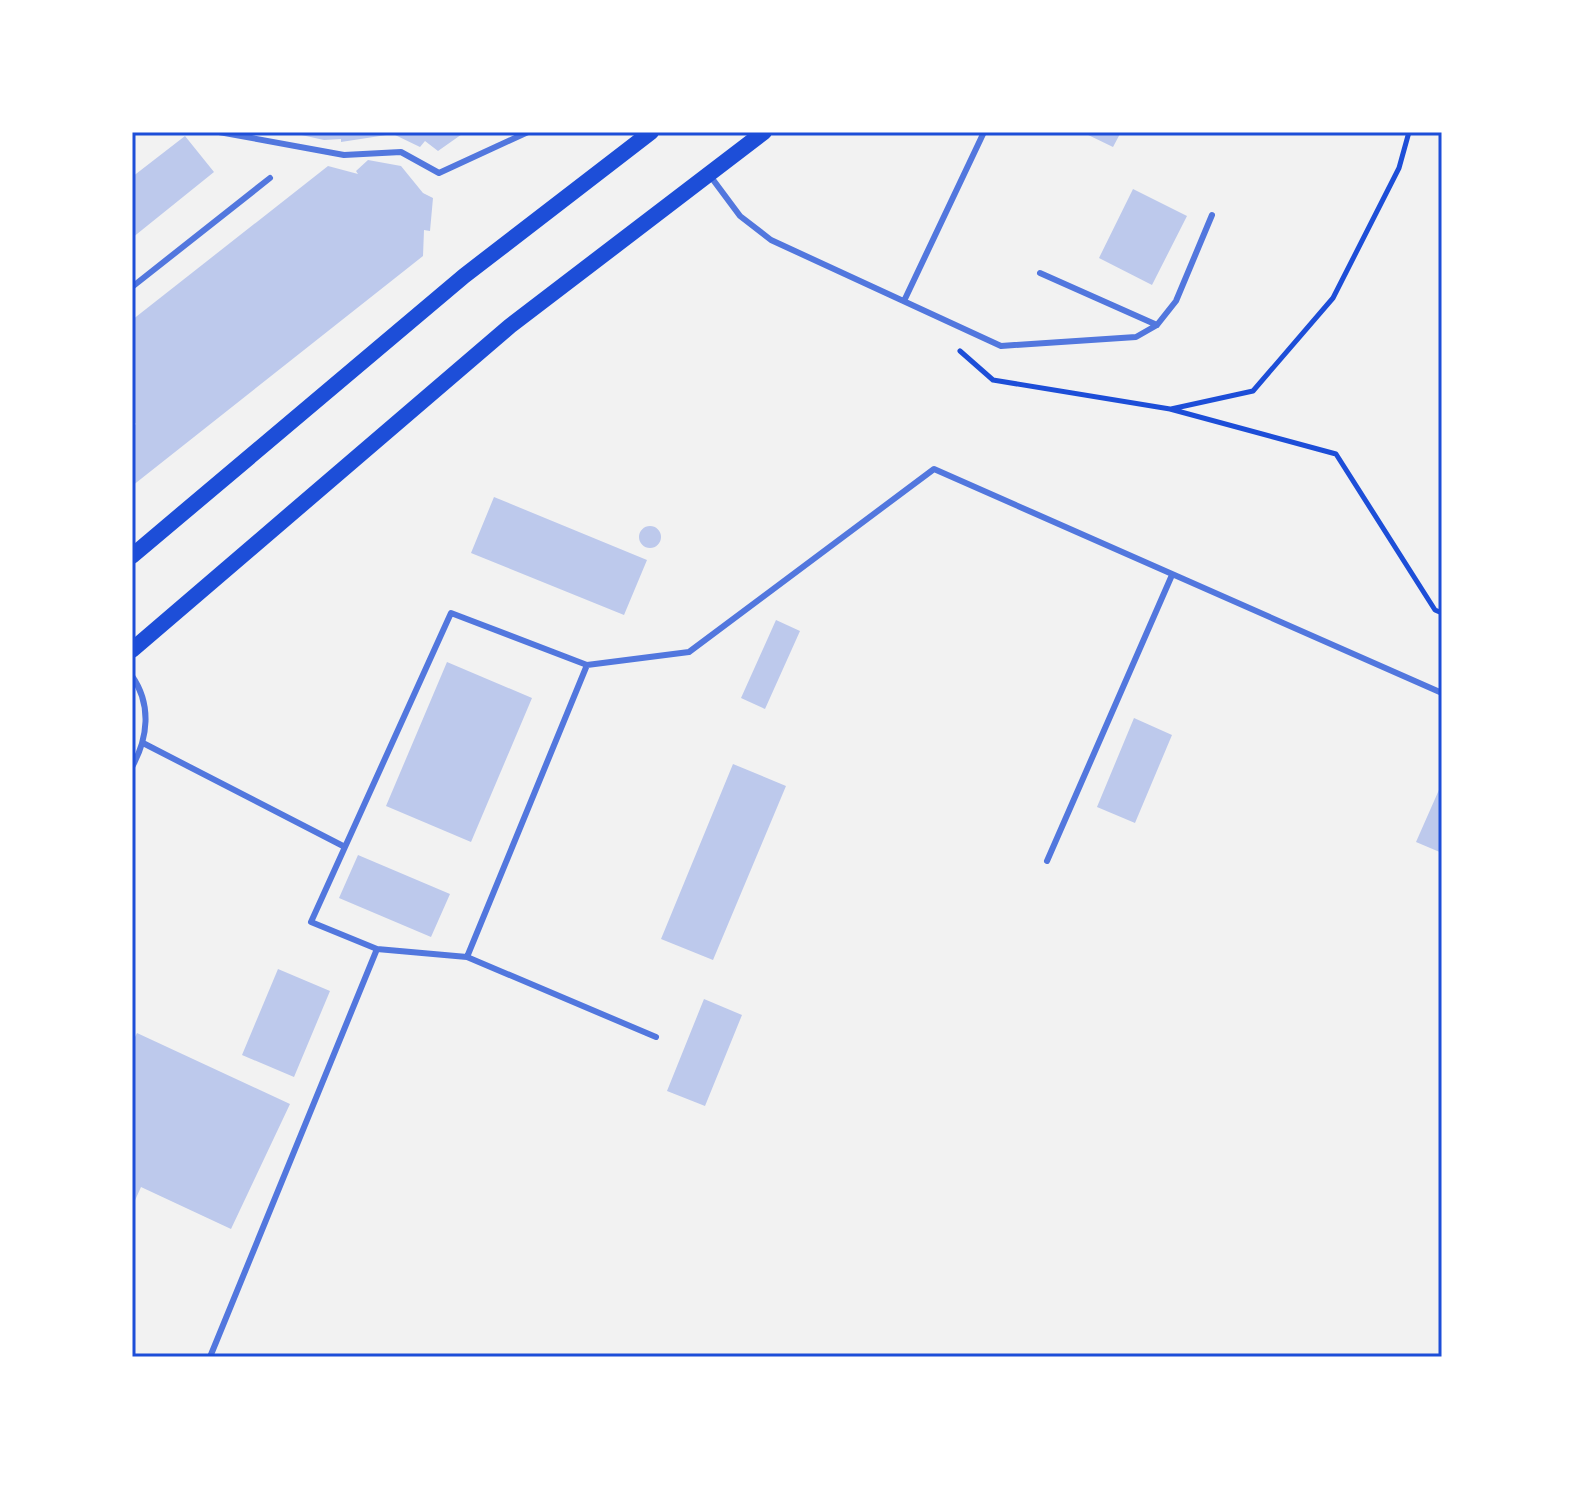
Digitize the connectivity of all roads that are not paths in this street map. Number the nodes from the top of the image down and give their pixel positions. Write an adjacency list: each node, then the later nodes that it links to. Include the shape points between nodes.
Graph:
1 (219, 132): 2 (lane, via 344,155 401,152 439,173)
2 (528, 132)
3 (651, 132): 13 (main road, via 464,276)
4 (764, 132): 6 (main road)
5 (984, 132): 11 (lane)
6 (708, 173): 11 (lane, via 740,216 771,240); 15 (main road, via 510,326)
7 (270, 178): 10 (lane)
8 (1212, 215): 12 (lane, via 1176,301)
9 (1040, 273): 12 (lane)
10 (132, 287)
11 (904, 301): 12 (lane, via 1001,346 1136,337)
12 (1157, 325)
13 (132, 556)
14 (1172, 575): 16 (lane, via 934,469 689,652); 18 (lane); 22 (lane)
15 (132, 650)
16 (587, 665): 21 (lane, via 451,613); 24 (lane)
17 (132, 676): 19 (lane, via 145,702)
18 (1442, 693)
19 (143, 743): 20 (lane); 21 (lane)
20 (132, 767)
21 (345, 847): 23 (lane, via 311,922)
22 (1047, 861)
23 (377, 949): 24 (lane); 26 (lane)
24 (467, 957): 25 (lane)
25 (656, 1037)
26 (210, 1357)

